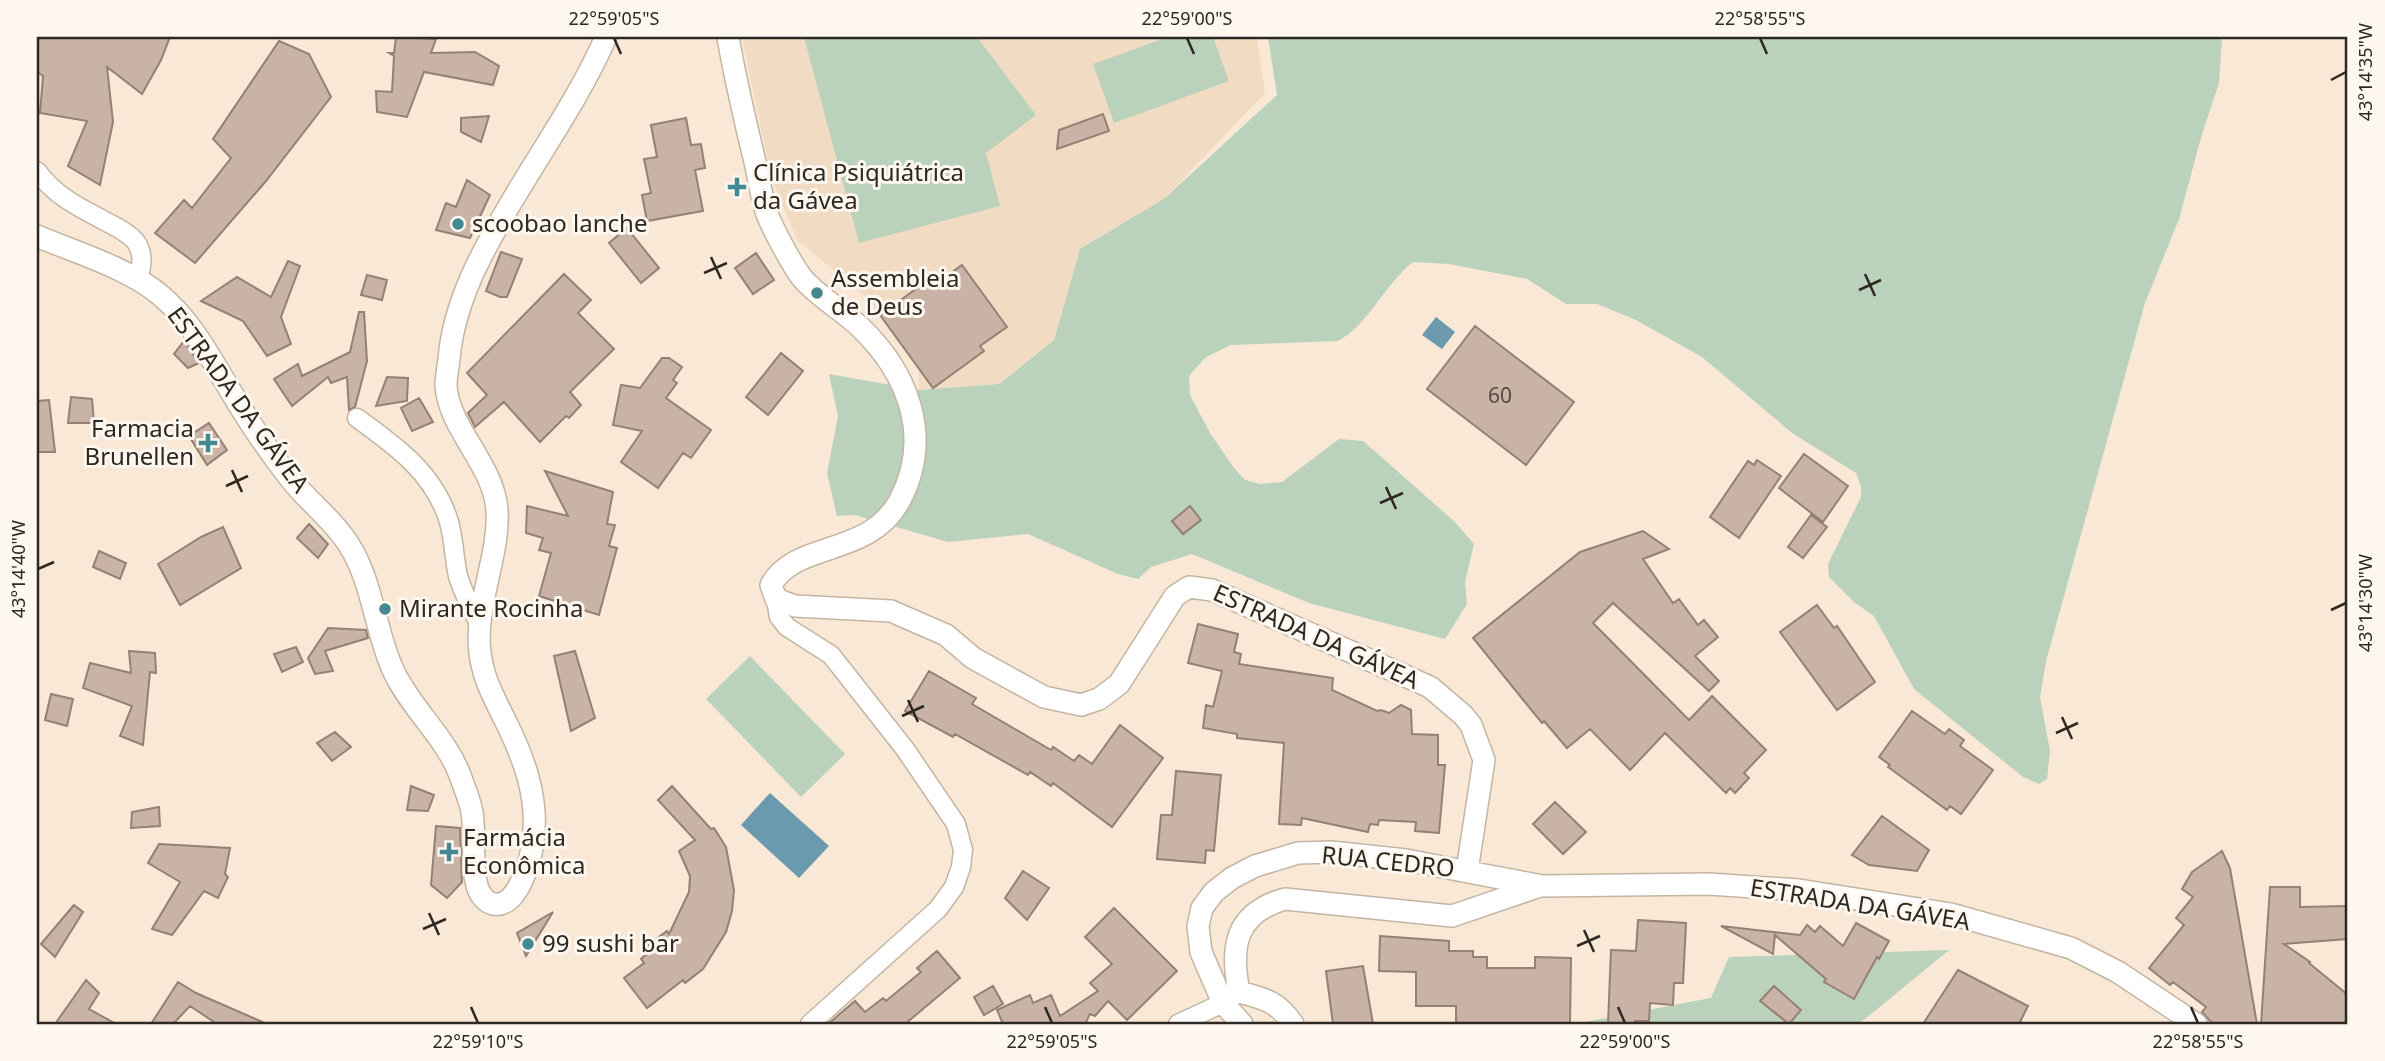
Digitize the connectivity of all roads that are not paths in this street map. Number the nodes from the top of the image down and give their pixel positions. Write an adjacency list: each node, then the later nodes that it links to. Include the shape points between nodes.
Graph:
1 (606, 37): 8 (street, ESTRADA DA GÁVEA, via 484,247 460,304 450,343 446,386 451,410 472,444 497,509)
2 (728, 37): 7 (street, via 767,214 801,276 857,324 891,364 908,397 916,432 910,476 884,523 850,543 786,567 771,585)
3 (37, 171): 5 (street, via 69,202 136,242 142,260)
4 (37, 236): 5 (street, ESTRADA DA GÁVEA)
5 (138, 279): 8 (street, ESTRADA DA GÁVEA, via 161,295 191,328 292,481 349,545 392,669 460,774 472,813 477,887 483,898 502,904 523,881 533,842 535,806 521,754 486,684)
6 (357, 418): 8 (street, via 422,471 439,498 448,519 458,575)
7 (776, 599): 9 (street, ESTRADA DA GÁVEA, via 795,606 891,611 946,635 973,658 1044,697 1081,705 1119,684 1175,596 1189,587 1212,590 1430,687 1463,715 1484,760); 13 (street, via 775,607 786,627 831,655 905,749 956,824 963,850 954,887 938,909)
8 (480, 625)
9 (1467, 870): 10 (street, ESTRADA DA GÁVEA); 12 (street, RUA CEDRO, via 1320,852 1298,853 1232,878 1202,908 1198,926 1201,953)
10 (1542, 886): 11 (street, ESTRADA DA GÁVEA); 17 (street, ESTRADA DA GÁVEA, via 1675,883 1799,890 1951,914 2071,948 2118,972)
11 (1452, 916): 12 (street, RUA CEDRO, via 1285,899 1266,904 1253,914 1235,943)
12 (1231, 998): 14 (street); 15 (street, RUA CEDRO); 16 (street, via 1269,999)
13 (810, 1024)
14 (1178, 1024)
15 (1241, 1024)
16 (1293, 1024)
17 (2196, 1024)

